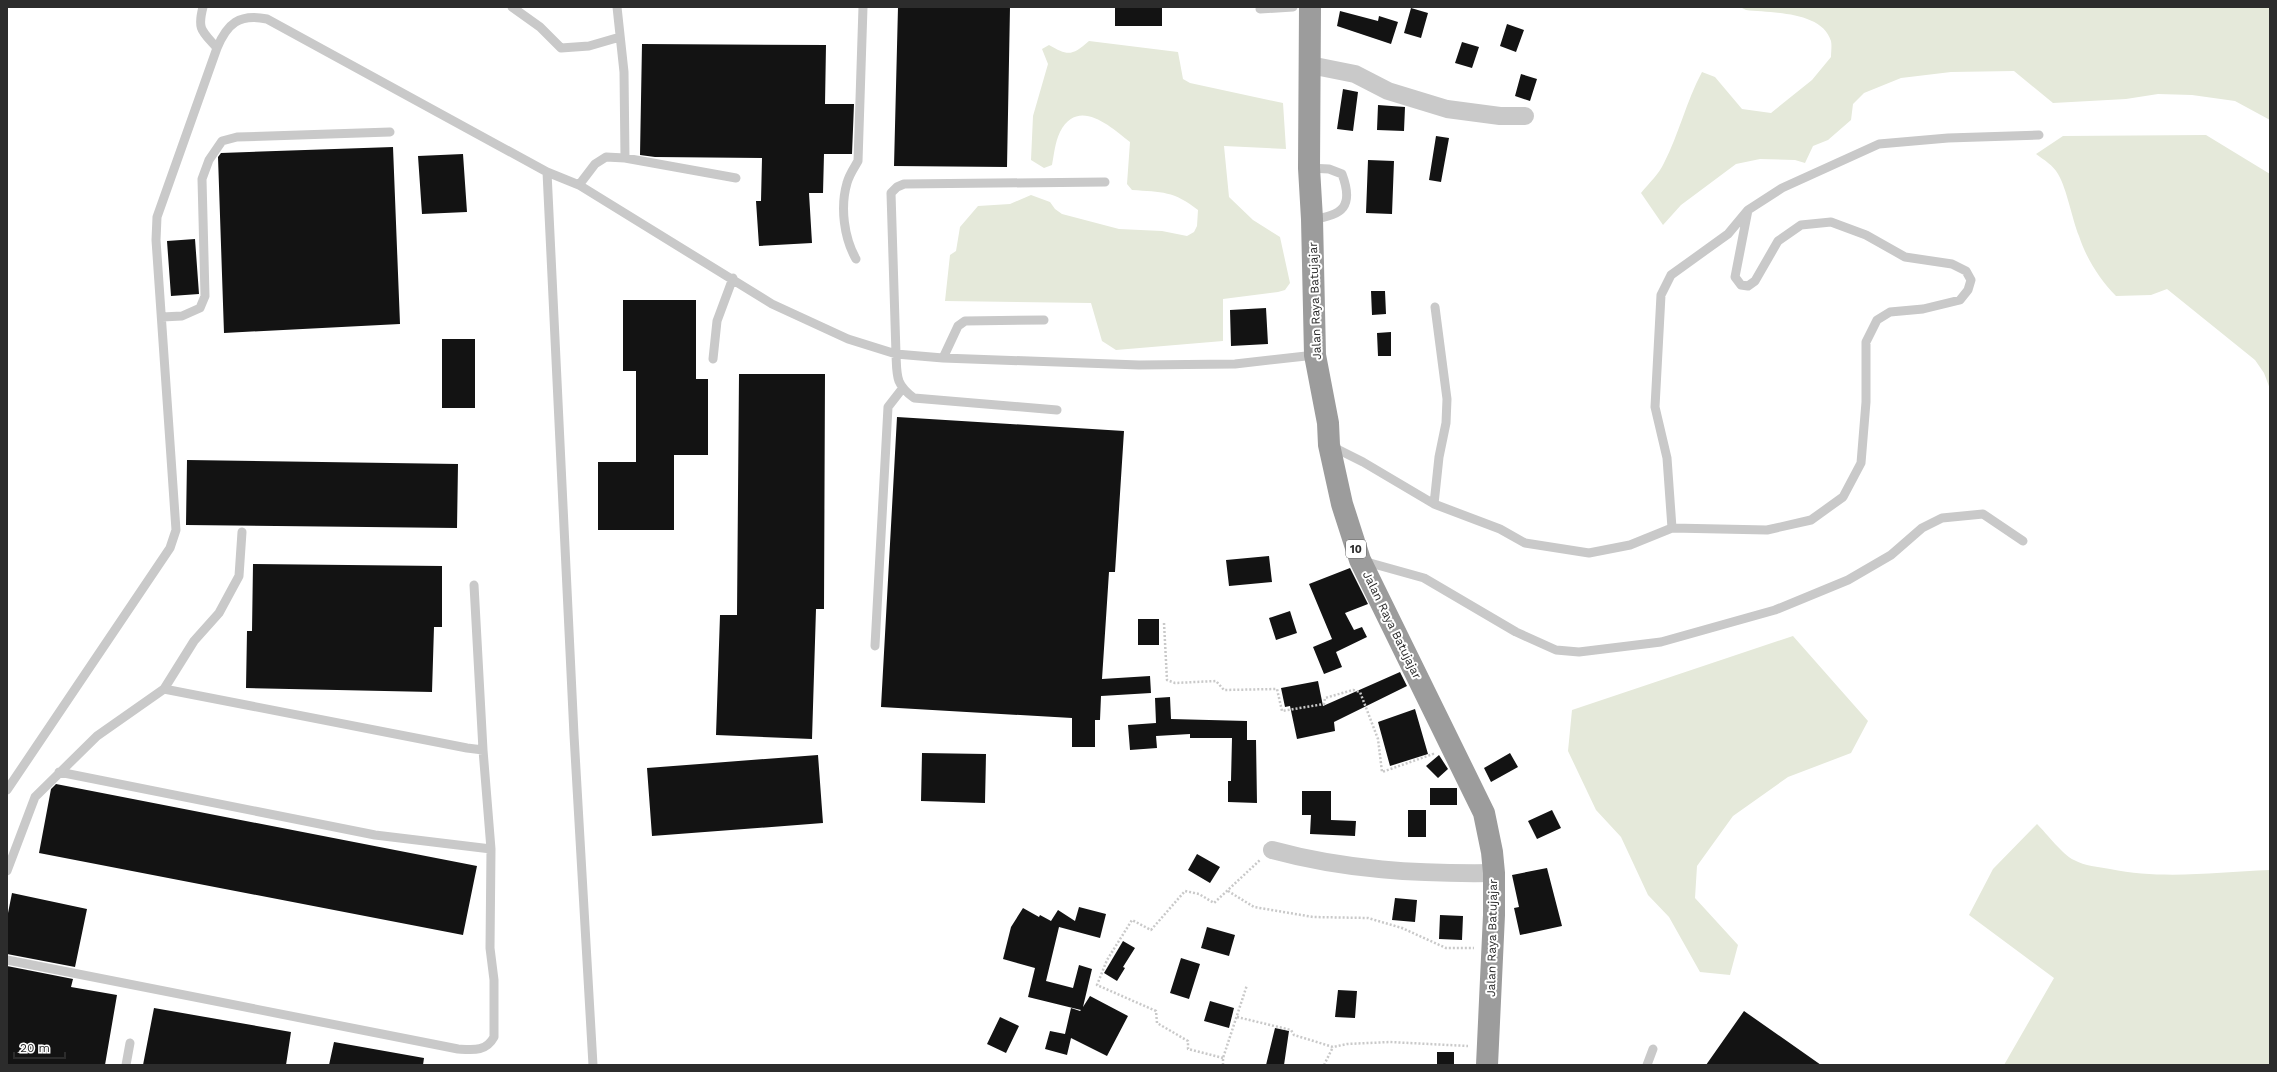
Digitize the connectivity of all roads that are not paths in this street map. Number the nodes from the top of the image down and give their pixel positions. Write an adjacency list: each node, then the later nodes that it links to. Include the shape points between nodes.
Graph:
1 (203, 7): 9 (lane, via 199,23 202,32)
2 (512, 7): 8 (lane, via 540,27 561,48 589,46)
3 (617, 7): 8 (lane)
4 (863, 7): 22 (lane, via 858,161 847,183 843,211 851,249)
5 (1293, 7): 7 (lane)
6 (1310, 7): 10 (highway, Jalan Raya Batujajar / 10)
7 (1260, 9)
8 (620, 37): 14 (lane, via 624,72)
9 (217, 48): 16 (lane, via 229,26 238,20 266,19); 25 (lane, via 157,217 156,240)
10 (1310, 65): 11 (street, via 1355,74 1388,91 1448,109); 15 (highway, Jalan Raya Batujajar / 10)
11 (1525, 116)
12 (390, 132): 25 (lane, via 237,137 222,141 209,160 202,180 206,296 200,308 182,316)
13 (2039, 135): 20 (lane, via 1948,138 1879,144 1782,188)
14 (625, 158): 17 (lane); 19 (lane, via 606,157 599,160)
15 (1309, 168): 21 (highway, Jalan Raya Batujajar / 10); 21 (lane, via 1329,169 1342,174 1346,186 1345,205 1340,213)
16 (547, 172): 19 (lane); 54 (lane)
17 (736, 178)
18 (1105, 182): 27 (lane, via 904,184 897,187 892,193)
19 (579, 185): 23 (lane)
20 (1748, 210): 35 (lane, via 1728,234 1671,275 1661,295 1655,407 1667,458); 35 (lane, via 1735,277 1741,285 1748,286 1755,281 1778,241 1801,226 1831,222 1866,235 1905,257 1952,264 1966,271 1971,280 1968,290 1960,300 1923,309 1890,312 1877,320 1866,342 1866,402 1861,463 1843,497 1811,520 1767,530)
21 (1312, 219): 28 (highway, Jalan Raya Batujajar / 10)
22 (856, 259)
23 (733, 278): 27 (lane, via 772,304 848,339); 30 (lane, via 717,321)
24 (1435, 307): 34 (lane, via 1447,399)
25 (162, 318): 44 (lane, via 176,530 170,548)
26 (1044, 320): 29 (lane, via 965,321 958,326)
27 (896, 354): 29 (lane); 31 (lane, via 897,373)
28 (1315, 355): 29 (lane, via 1236,364 1139,365); 33 (highway, Jalan Raya Batujajar / 10, via 1328,423)
29 (943, 358)
30 (713, 359)
31 (902, 389): 32 (lane, via 914,398); 40 (lane, via 888,407)
32 (1057, 410)
33 (1329, 445): 34 (lane); 38 (highway, Jalan Raya Batujajar / 10, via 1342,504)
34 (1434, 504): 35 (lane, via 1494,527 1525,543 1589,553 1630,545)
35 (1672, 528)
36 (242, 532): 41 (lane, via 239,576 219,613 194,641)
37 (2022, 541): 38 (lane, via 1983,514 1942,518 1922,528 1891,555 1848,580 1775,610 1661,642 1579,652 1556,650 1516,632 1424,578)
38 (1360, 560): 48 (highway, Jalan Raya Batujajar / 10, via 1484,813)
39 (474, 585): 42 (lane)
40 (875, 646)
41 (164, 689): 42 (lane); 43 (lane, via 96,736)
42 (483, 750): 45 (lane)
43 (59, 772): 45 (lane, via 375,835); 47 (lane, via 35,798)
44 (7, 790)
45 (491, 849): 49 (lane, via 490,948 494,980 494,1037 487,1046 476,1050)
46 (1272, 850): 48 (street, via 1327,862 1388,871)
47 (7, 871)
48 (1494, 873): 52 (highway, Jalan Raya Batujajar / 10)
49 (7, 960)
50 (130, 1043): 53 (lane)
51 (1653, 1048): 55 (lane)
52 (1488, 1056)
53 (126, 1065)
54 (593, 1065)
55 (1647, 1065)

